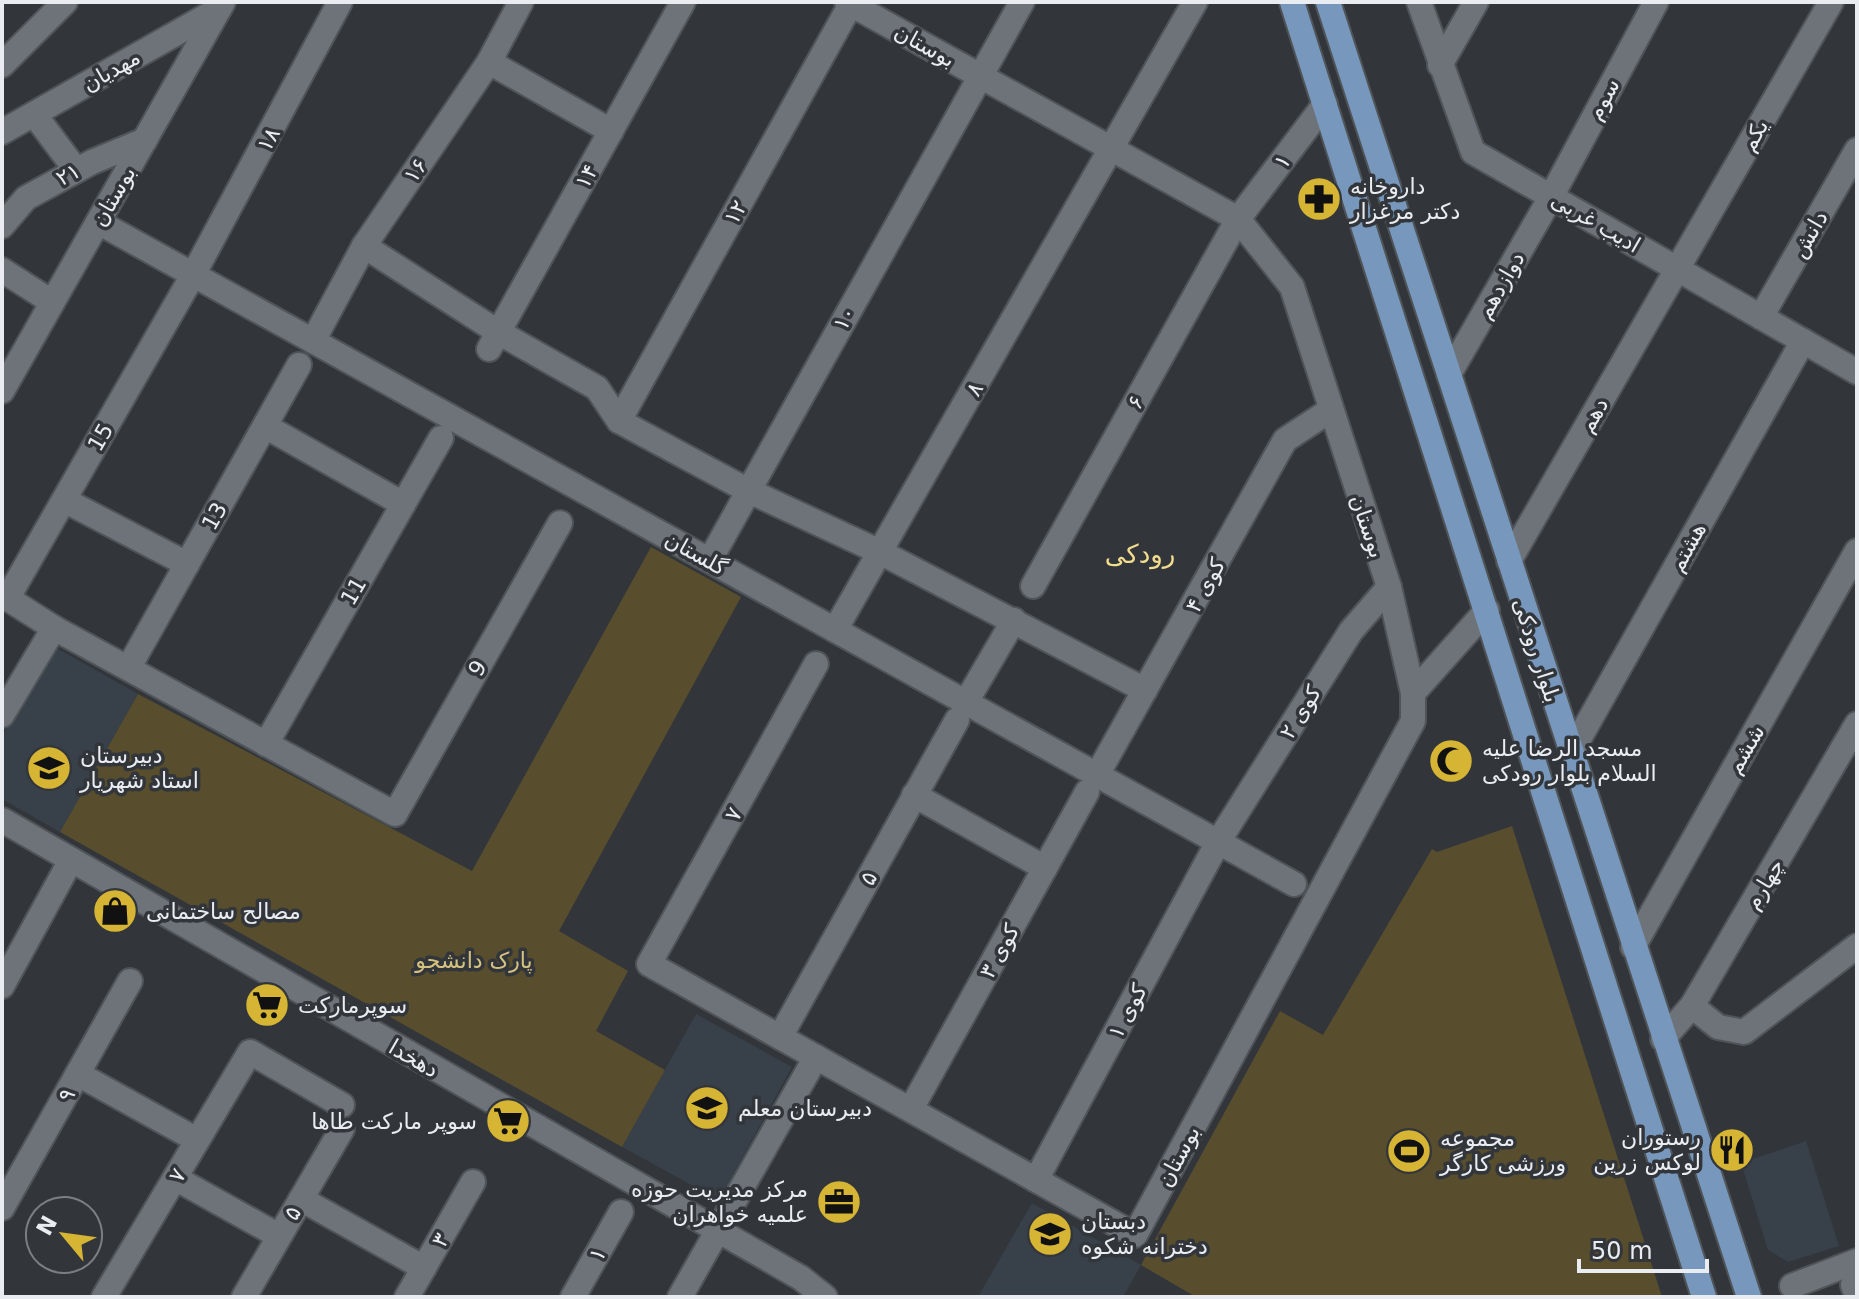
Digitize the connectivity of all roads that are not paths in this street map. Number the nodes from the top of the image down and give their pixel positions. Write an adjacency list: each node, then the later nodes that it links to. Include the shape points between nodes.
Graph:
1 (65, 2): 16 (street)
2 (340, 2): 34 (street, ۱۸)
3 (521, 2): 15 (street, ۱۶)
4 (683, 2): 21 (street, ۱۴)
5 (1022, 2): 18 (street, ۱۰)
6 (1195, 2): 24 (street)
7 (1292, 2): 19 (main road, بلوار رودکی)
8 (1328, 2): 42 (main road, بلوار رودکی)
9 (1419, 2): 17 (street, ادیب غربی)
10 (1476, 2): 17 (street)
11 (1656, 2): 27 (street, سوم)
12 (1831, 2): 32 (street, یکم)
13 (850, 3): 18 (street, بوستان); 45 (street, ۱۲)
14 (222, 5): 20 (street, مهدیان); 23 (street, بوستان)
15 (489, 62): 21 (street); 31 (street, ۱۶)
16 (2, 65)
17 (1440, 65): 27 (street, ادیب غربی, via 1473,152)
18 (980, 76): 24 (street, بوستان); 48 (street, ۱۰)
19 (1325, 104): 28 (street, ۱); 60 (main road, بلوار رودکی)
20 (34, 114): 22 (street, مهدیان); 26 (street)
21 (611, 131): 38 (street, ۱۴)
22 (2, 132)
23 (145, 140): 26 (street, ۲۱); 29 (street, بوستان)
24 (1113, 149): 28 (street, بوستان); 53 (street, ۸)
25 (1857, 150): 36 (street, دانش)
26 (76, 170): 30 (street, ۲۱, via 26,198)
27 (1551, 197): 32 (street, ادیب غربی); 42 (street, دوازدهم)
28 (1238, 219): 44 (street, بوستان, via 1292,287); 57 (street, ۶)
29 (98, 222): 34 (street, گلستان); 35 (street, بوستان)
30 (2, 226)
31 (364, 246): 37 (street, ۱۶); 38 (street)
32 (1677, 269): 36 (street, ادیب غربی); 55 (street, دهم)
33 (2, 270): 35 (street)
34 (193, 275): 37 (street, گلستان); 49 (street, 15)
35 (52, 302): 43 (street, بوستان)
36 (1761, 317): 39 (street, ادیب غربی)
37 (313, 341): 54 (street, گلستان)
38 (494, 341): 45 (street, via 597,388)
39 (1803, 341): 41 (street, ادیب غربی); 72 (street, هشتم)
40 (299, 365): 46 (street, 13)
41 (1857, 372)
42 (1449, 374): 55 (main road, بلوار رودکی)
43 (2, 391)
44 (1329, 411): 58 (street, بوستان); 66 (street, کوی ۴, via 1285,440)
45 (619, 421): 48 (street)
46 (265, 426): 50 (street); 56 (street, 13)
47 (441, 438): 50 (street, 11)
48 (747, 490): 53 (street); 54 (street, ۱۰)
49 (64, 500): 56 (street); 59 (street, 15)
50 (403, 504): 71 (street, 11)
51 (560, 523): 71 (street, 9, via 395,814)
52 (1857, 551): 81 (street, ششم)
53 (880, 552): 61 (street); 63 (street, ۸)
54 (710, 560): 63 (street, گلستان)
55 (1509, 561): 72 (main road, بلوار رودکی)
56 (187, 564): 65 (street, 13)
57 (1033, 586)
58 (1389, 587): 67 (street, بوستان); 76 (street, کوی ۲, via 1351,631)
59 (4, 597): 62 (street)
60 (1487, 610): 67 (street); 110 (main road, بلوار رودکی)
61 (1014, 620): 66 (street); 68 (street, ۵)
62 (54, 628): 65 (street); 69 (street)
63 (835, 630): 68 (street, گلستان)
64 (816, 664): 85 (street, ۷, via 649,964)
65 (129, 667): 71 (street)
66 (1145, 690): 73 (street, کوی ۴)
67 (1413, 693): 94 (street, بوستان, via 1413,721 1135,1235)
68 (961, 711): 73 (street, گلستان); 74 (street, ۵)
69 (2, 715)
70 (1857, 724): 84 (street, چهارم)
71 (266, 744)
72 (1571, 753): 81 (main road, بلوار رودکی)
73 (1092, 784): 76 (street, گلستان); 78 (street, کوی ۳)
74 (914, 795): 78 (street); 85 (street, ۵)
75 (2, 820): 77 (street, دهخدا)
76 (1218, 842): 79 (street, گلستان); 94 (street, کوی ۱)
77 (71, 860): 83 (street); 99 (street, دهخدا)
78 (1045, 868): 90 (street, کوی ۳)
79 (1294, 884)
80 (1857, 946): 84 (street, via 1744,1032 1718,1027)
81 (1633, 947): 86 (main road, بلوار رودکی)
82 (130, 981): 88 (street, ۹)
83 (2, 986)
84 (1692, 1006): 86 (street, چهارم)
85 (780, 1037): 87 (street)
86 (1663, 1039): 111 (main road, بلوار رودکی)
87 (816, 1057): 90 (street); 99 (street)
88 (78, 1074): 92 (street); 97 (street, ۹)
89 (342, 1105): 92 (street, ۷, via 250,1052)
90 (911, 1109): 94 (street)
91 (342, 1129): 96 (street, ۵)
92 (197, 1140): 93 (street, ۷)
93 (175, 1178): 100 (street); 104 (street, ۷)
94 (1036, 1180)
95 (473, 1182): 101 (street, ۳)
96 (301, 1199): 100 (street, ۵); 101 (street)
97 (2, 1208)
98 (621, 1212): 107 (street, ۱)
99 (717, 1232): 108 (street); 109 (street, دهخدا)
100 (279, 1236): 105 (street, ۵)
101 (424, 1268): 106 (street, ۳)
102 (1856, 1280): 103 (street)
103 (1792, 1286)
104 (104, 1297)
105 (244, 1297)
106 (407, 1297)
107 (573, 1297)
108 (680, 1297)
109 (825, 1297)
110 (1704, 1297)
111 (1749, 1297)

